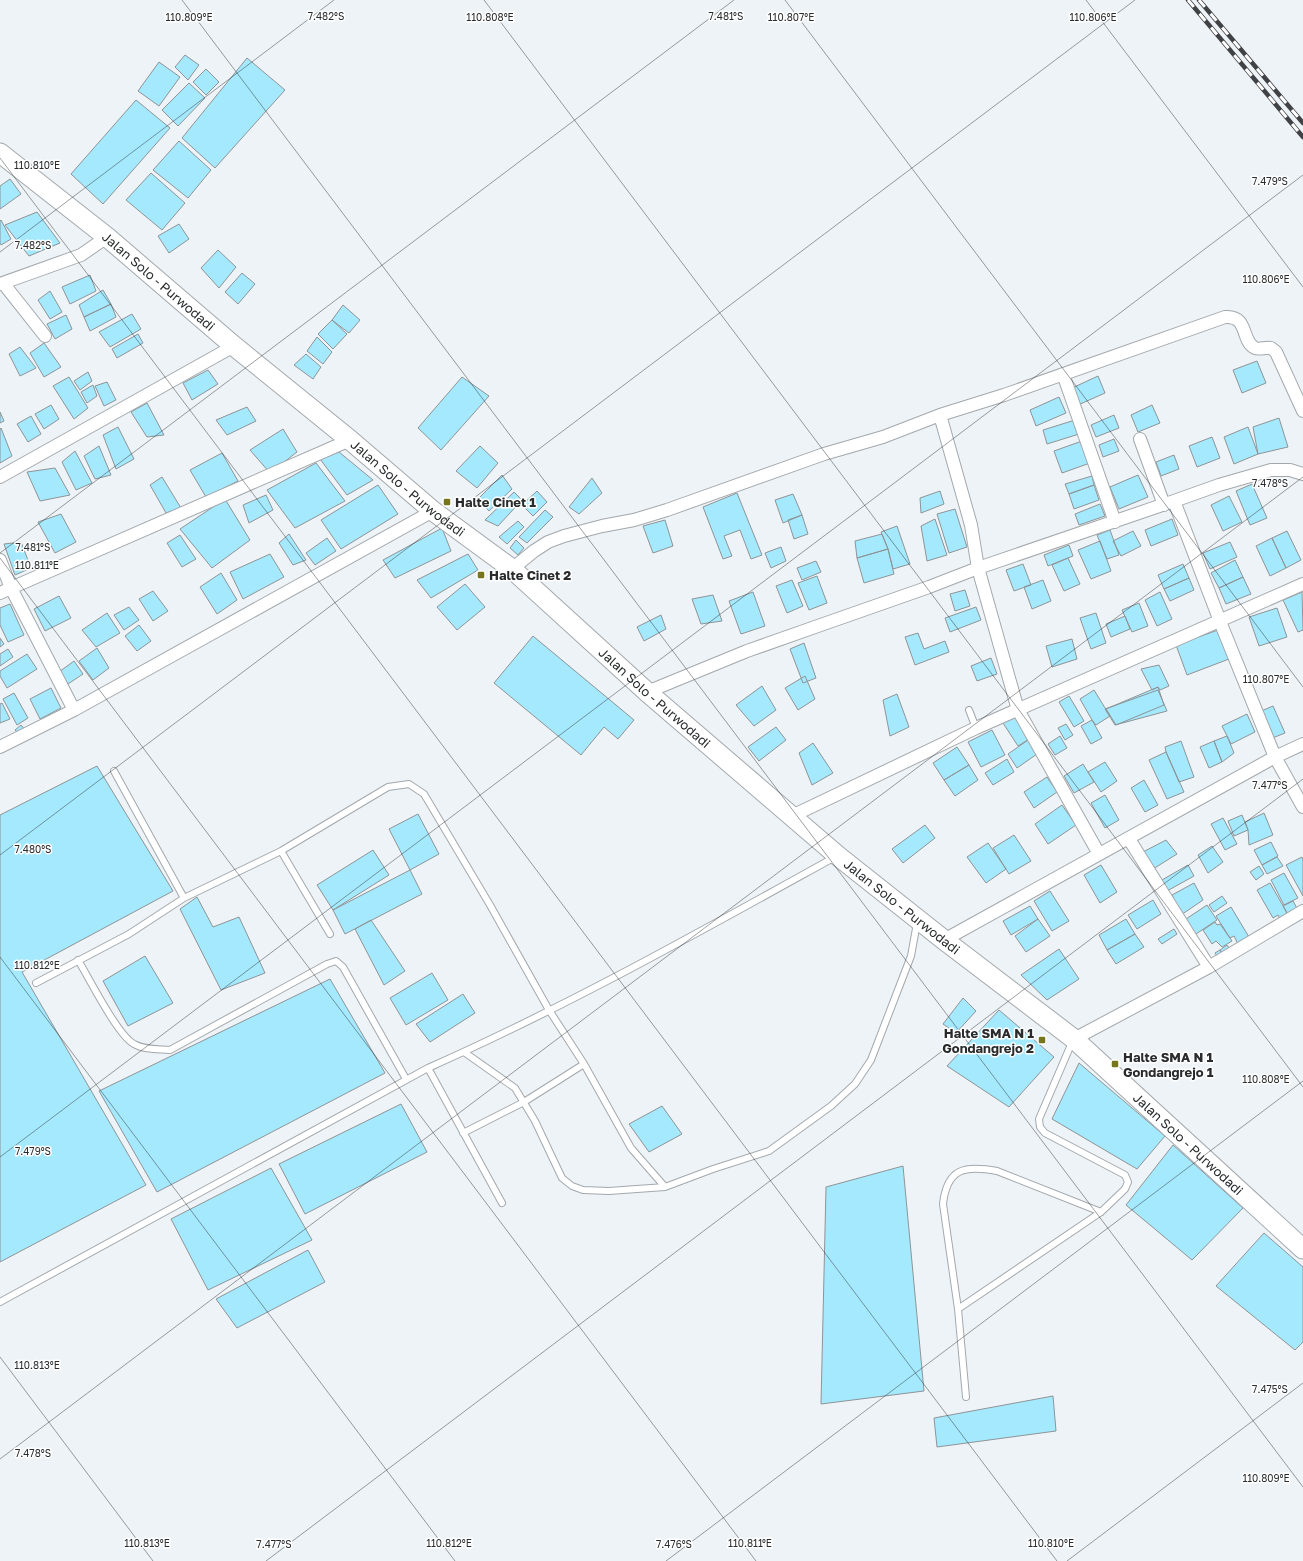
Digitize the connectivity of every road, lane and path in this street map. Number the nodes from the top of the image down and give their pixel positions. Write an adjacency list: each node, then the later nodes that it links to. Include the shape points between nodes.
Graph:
1 (0, 153): 2 (main road, Jalan Solo - Purwodadi)
2 (107, 237): 3 (street, via 81,255); 5 (main road, Jalan Solo - Purwodadi)
3 (1, 284): 4 (street)
4 (45, 336)
5 (234, 346): 10 (main road, Jalan Solo - Purwodadi); 12 (street)
6 (1062, 374): 7 (street, via 1232,316 1237,318 1252,346 1256,349 1270,348 1276,352); 8 (street); 15 (street)
7 (1303, 411)
8 (940, 415): 17 (street, via 883,437 824,454 667,510 564,536 548,542); 18 (street, via 971,525)
9 (1140, 439): 13 (street)
10 (350, 440): 14 (main road, Jalan Solo - Purwodadi); 20 (street)
11 (1303, 474): 13 (street, via 1290,470 1271,470)
12 (0, 476)
13 (1169, 503): 15 (street); 21 (street)
14 (433, 510): 17 (main road, Jalan Solo - Purwodadi); 23 (street)
15 (1115, 522): 18 (street)
16 (0, 560): 20 (street)
17 (512, 568): 22 (main road, Jalan Solo - Purwodadi)
18 (978, 568): 22 (street, via 747,651); 25 (street)
19 (1303, 584): 21 (street)
20 (5, 590): 23 (street)
21 (1220, 620): 25 (street); 29 (street)
22 (647, 692): 32 (main road, Jalan Solo - Purwodadi)
23 (74, 710): 28 (street)
24 (969, 710): 26 (lane)
25 (1018, 710): 26 (street); 35 (street)
26 (976, 728): 32 (street)
27 (1303, 744): 29 (street)
28 (0, 747)
29 (1275, 757): 31 (street); 33 (street)
30 (114, 771): 37 (lane)
31 (1303, 807)
32 (792, 816): 36 (main road, Jalan Solo - Purwodadi)
33 (1129, 839): 35 (street); 43 (street)
34 (281, 851): 37 (lane); 40 (lane); 45 (lane, via 388,787 409,784 424,794)
35 (1100, 854): 41 (street)
36 (838, 856): 39 (main road, Jalan Solo - Purwodadi); 45 (lane, via 639,965)
37 (184, 898): 42 (lane, via 129,934)
38 (1303, 911): 43 (street)
39 (918, 919): 41 (main road, Jalan Solo - Purwodadi); 53 (lane, via 911,956 871,1060 855,1084 831,1106 769,1151)
40 (330, 934)
41 (944, 940): 46 (main road, Jalan Solo - Purwodadi)
42 (78, 960): 44 (lane); 50 (lane, via 121,1034 133,1044 170,1050 336,961 343,967)
43 (1209, 966): 46 (street)
44 (36, 983)
45 (549, 1010): 47 (lane); 48 (lane)
46 (1074, 1038): 55 (lane, via 1039,1119 1040,1127 1045,1133 1125,1175 1128,1182 1125,1189); 56 (main road, Jalan Solo - Purwodadi)
47 (464, 1052): 49 (lane); 51 (lane, via 515,1088)
48 (584, 1064): 51 (lane); 53 (lane, via 631,1148)
49 (428, 1068): 50 (lane); 52 (lane)
50 (406, 1079): 57 (lane)
51 (524, 1102): 52 (lane); 53 (lane, via 562,1178 572,1186 583,1190 609,1191)
52 (463, 1133): 54 (lane)
53 (665, 1187)
54 (502, 1203)
55 (1101, 1212): 58 (lane); 58 (lane, via 997,1171 981,1168 958,1172 949,1181 943,1204)
56 (1303, 1249)
57 (0, 1302)
58 (958, 1309): 59 (lane)
59 (966, 1397)

